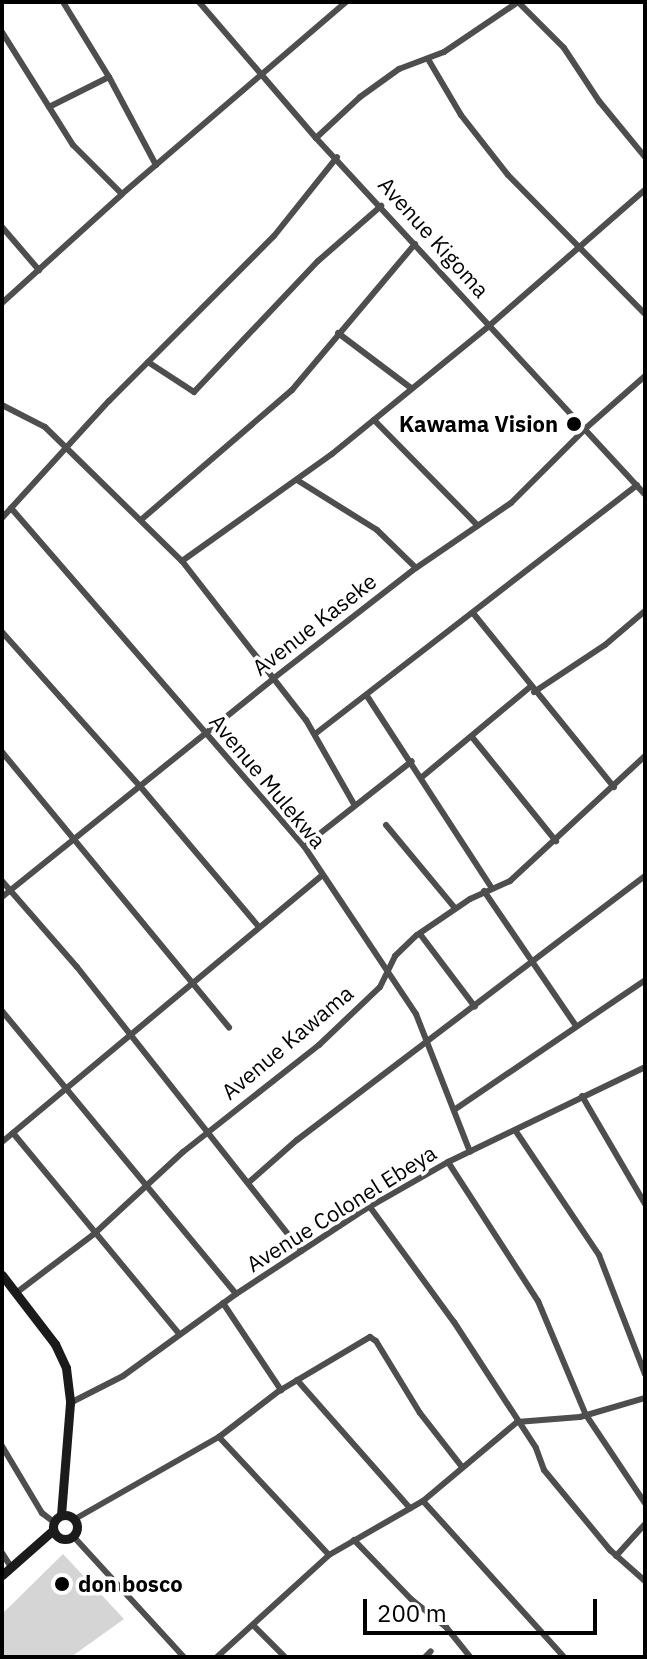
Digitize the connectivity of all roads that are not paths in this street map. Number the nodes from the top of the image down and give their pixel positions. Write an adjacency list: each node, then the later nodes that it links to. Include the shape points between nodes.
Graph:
1 (63, 2): 8 (street)
2 (199, 2): 7 (street, Avenue Kigoma)
3 (346, 2): 7 (street)
4 (518, 2): 6 (street); 12 (street, via 564,48)
5 (2, 32): 9 (street)
6 (428, 59): 10 (street, via 384,80); 19 (street, via 461,115 508,175)
7 (261, 75): 10 (street, Avenue Kigoma); 13 (street)
8 (109, 77): 9 (street); 13 (street)
9 (49, 107): 15 (street, via 73,145)
10 (316, 138): 11 (street, Avenue Kigoma)
11 (337, 157): 16 (street, Avenue Kigoma); 25 (street, via 274,236)
12 (645, 157)
13 (156, 165): 15 (street)
14 (645, 190): 19 (street)
15 (122, 194): 20 (street)
16 (381, 206): 18 (street, Avenue Kigoma); 25 (street, via 318,261 194,392)
17 (2, 227): 20 (street)
18 (415, 244): 23 (street, Avenue Kigoma); 24 (street)
19 (580, 247): 22 (street); 23 (street)
20 (39, 270): 21 (street)
21 (2, 303)
22 (645, 314)
23 (490, 325): 27 (street); 30 (street, Avenue Kigoma)
24 (338, 333): 27 (street); 37 (street, via 292,390)
25 (148, 362): 31 (street)
26 (645, 376): 30 (street, Avenue Kaseke)
27 (411, 388): 29 (street)
28 (2, 405): 31 (street, via 45,427)
29 (374, 420): 32 (street); 38 (street)
30 (586, 428): 33 (street, Avenue Kigoma); 38 (street, Avenue Kaseke, via 521,494)
31 (68, 448): 35 (street); 37 (street)
32 (297, 480): 39 (street); 40 (street, via 364,520)
33 (637, 485): 34 (street, Avenue Kigoma); 42 (street)
34 (645, 494)
35 (11, 508): 36 (street); 47 (street, Avenue Mulekwa)
36 (2, 518)
37 (142, 519): 39 (street)
38 (478, 526): 40 (street, Avenue Kaseke)
39 (182, 561): 44 (street)
40 (416, 568): 44 (street, Avenue Kaseke)
41 (645, 611): 45 (street, via 605,645)
42 (473, 613): 45 (street); 46 (street)
43 (2, 632): 54 (street)
44 (274, 678): 47 (street, Avenue Kaseke); 48 (street)
45 (532, 690): 49 (street); 55 (street)
46 (367, 696): 48 (street); 52 (street)
47 (204, 732): 54 (street, Avenue Kaseke); 60 (street, Avenue Mulekwa)
48 (315, 734): 56 (street)
49 (472, 737): 53 (street); 59 (street)
50 (2, 752): 58 (street)
51 (645, 756): 55 (street, Avenue Kawama)
52 (412, 761): 53 (street); 56 (street)
53 (422, 777): 64 (street)
54 (139, 785): 58 (street, Avenue Kaseke); 68 (street)
55 (614, 787): 59 (street, Avenue Kawama)
56 (354, 804): 60 (street)
57 (386, 825): 67 (street)
58 (74, 837): 65 (street, Avenue Kaseke); 73 (street)
59 (556, 841): 64 (street, Avenue Kawama, via 510,881)
60 (304, 846): 61 (street, Avenue Mulekwa)
61 (321, 876): 68 (street); 71 (street, Avenue Mulekwa)
62 (645, 876): 70 (street)
63 (2, 881): 65 (street)
64 (488, 889): 67 (street, Avenue Kawama); 70 (street)
65 (10, 890): 66 (street, Avenue Kaseke); 78 (street)
66 (2, 897)
67 (455, 908): 69 (street, Avenue Kawama)
68 (259, 927): 73 (street)
69 (420, 934): 71 (street, Avenue Kawama, via 395,956); 74 (street)
70 (531, 963): 74 (street); 76 (street)
71 (388, 973): 79 (street, Avenue Mulekwa); 86 (street, Avenue Kawama, via 319,1045)
72 (645, 980): 76 (street)
73 (193, 983): 77 (street); 78 (street)
74 (475, 1007): 79 (street)
75 (2, 1011): 82 (street)
76 (576, 1026): 84 (street)
77 (229, 1027)
78 (130, 1035): 82 (street); 86 (street)
79 (430, 1040): 84 (street, Avenue Mulekwa); 91 (street)
80 (642, 1068): 81 (street); 83 (street, Avenue Colonel Ebeya)
81 (645, 1078)
82 (66, 1089): 87 (street); 92 (street)
83 (582, 1096): 85 (street, Avenue Colonel Ebeya); 93 (street)
84 (454, 1110): 89 (street, Avenue Mulekwa)
85 (515, 1130): 89 (street, Avenue Colonel Ebeya); 102 (street, via 599,1255)
86 (207, 1132): 91 (street); 92 (street, Avenue Kawama)
87 (13, 1133): 88 (street); 95 (street)
88 (2, 1142)
89 (470, 1152): 90 (street, Avenue Colonel Ebeya)
90 (448, 1162): 94 (street, Avenue Colonel Ebeya); 107 (street, via 538,1301)
91 (248, 1183): 96 (street)
92 (146, 1187): 95 (street, Avenue Kawama); 99 (street)
93 (645, 1204)
94 (370, 1207): 96 (street, Avenue Colonel Ebeya); 108 (street, via 454,1322)
95 (94, 1234): 98 (street, Avenue Kawama); 101 (street)
96 (301, 1251): 99 (street, Avenue Colonel Ebeya)
97 (2, 1275): 98 (street)
98 (9, 1290): 106 (street, via 60,1352)
99 (236, 1294): 100 (street, Avenue Colonel Ebeya)
100 (223, 1303): 101 (street, Avenue Colonel Ebeya); 104 (street)
101 (179, 1334): 106 (street, Avenue Colonel Ebeya, via 114,1381)
102 (645, 1374)
103 (297, 1380): 104 (street); 111 (street, via 375,1339 420,1413); 114 (street)
104 (281, 1390): 109 (street)
105 (645, 1398): 107 (street)
106 (70, 1403): 116 (street)
107 (586, 1415): 108 (street); 113 (street)
108 (517, 1422): 111 (street); 122 (street, via 544,1470)
109 (219, 1437): 115 (street); 121 (street)
110 (2, 1446): 116 (street, via 42,1513)
111 (462, 1467): 112 (street)
112 (423, 1501): 114 (street); 131 (street)
113 (645, 1503)
114 (410, 1508): 119 (street)
115 (75, 1519): 116 (street); 118 (street)
116 (56, 1522): 118 (street, via 64,1539); 123 (street)
117 (645, 1524): 122 (street)
118 (73, 1536): 127 (street)
119 (354, 1540): 121 (street); 130 (street)
120 (2, 1553): 123 (street)
121 (329, 1555): 126 (street)
122 (616, 1556): 125 (street)
123 (11, 1567): 124 (street)
124 (2, 1575)
125 (645, 1581)
126 (253, 1625): 128 (street); 129 (street)
127 (184, 1657)
128 (217, 1657)
129 (285, 1657)
130 (470, 1657)
131 (564, 1657)

